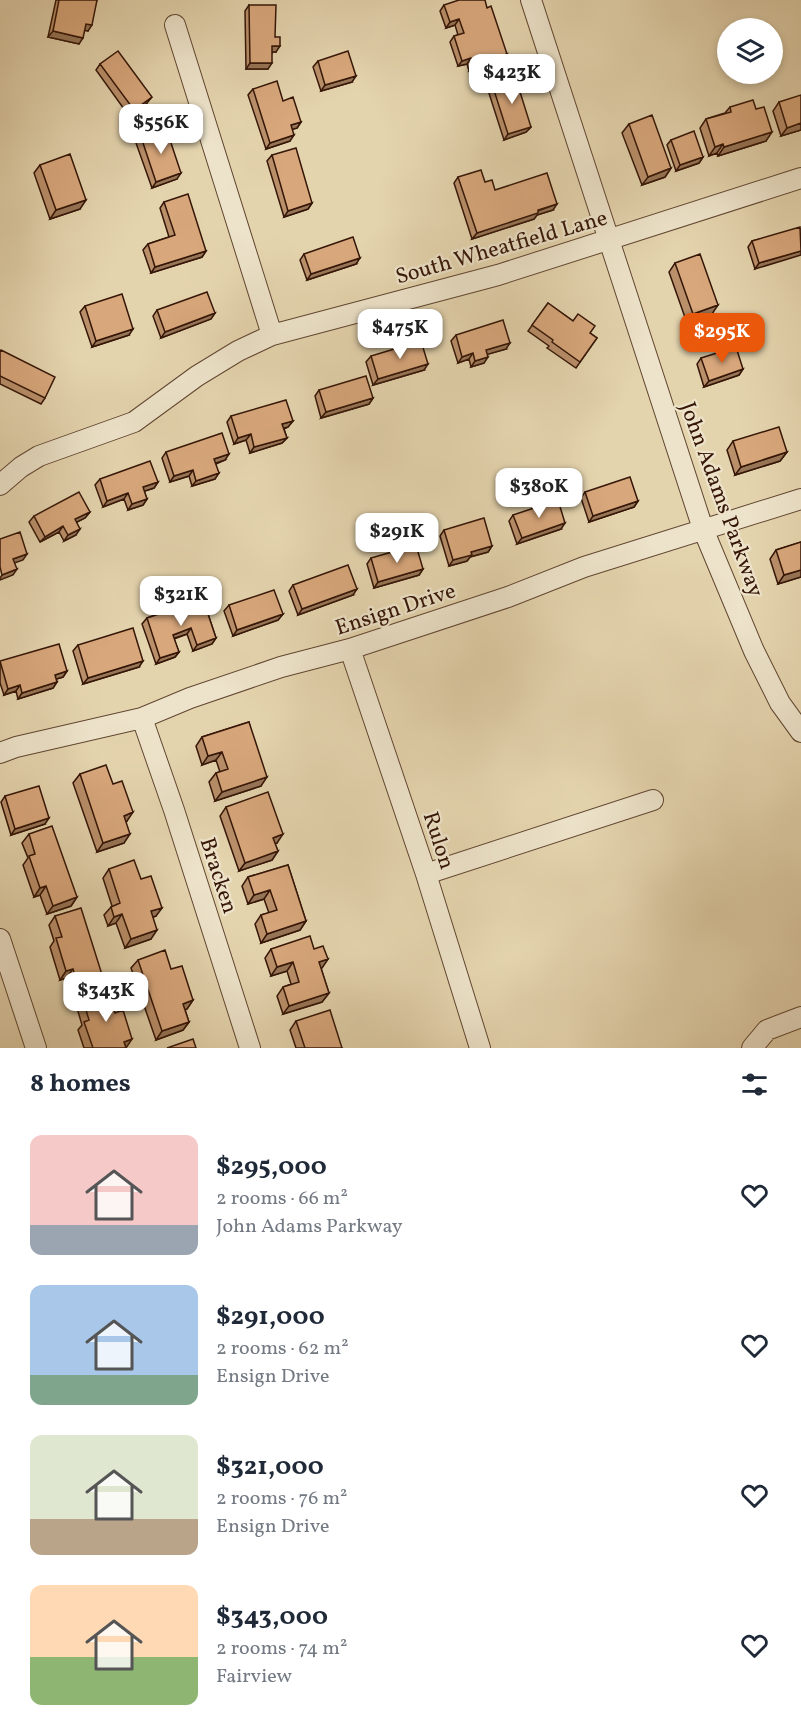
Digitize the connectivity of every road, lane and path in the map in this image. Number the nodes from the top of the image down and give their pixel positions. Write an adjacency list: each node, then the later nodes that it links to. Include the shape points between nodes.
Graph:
1 (531, 0): 4 (street, John Adams Parkway)
2 (175, 25): 5 (street)
3 (801, 178): 4 (street, South Wheatfield Lane)
4 (608, 239): 5 (street, South Wheatfield Lane, via 498,275); 8 (street, John Adams Parkway)
5 (272, 335): 6 (street, South Wheatfield Lane, via 197,376 134,422 39,456)
6 (0, 485)
7 (801, 499): 8 (street, Ensign Drive)
8 (704, 529): 9 (street, Ensign Drive); 11 (street, John Adams Parkway, via 754,651 780,703)
9 (350, 649): 10 (street, Ensign Drive, via 281,667); 14 (street, Rulon)
10 (142, 718): 12 (street, Ensign Drive); 18 (street, Bracken)
11 (801, 732)
12 (0, 753)
13 (652, 800): 14 (street)
14 (426, 874): 19 (street, Rulon)
15 (0, 939): 17 (street)
16 (801, 1017): 20 (street, via 766,1030)
17 (36, 1048)
18 (250, 1048)
19 (480, 1048)
20 (752, 1048)

